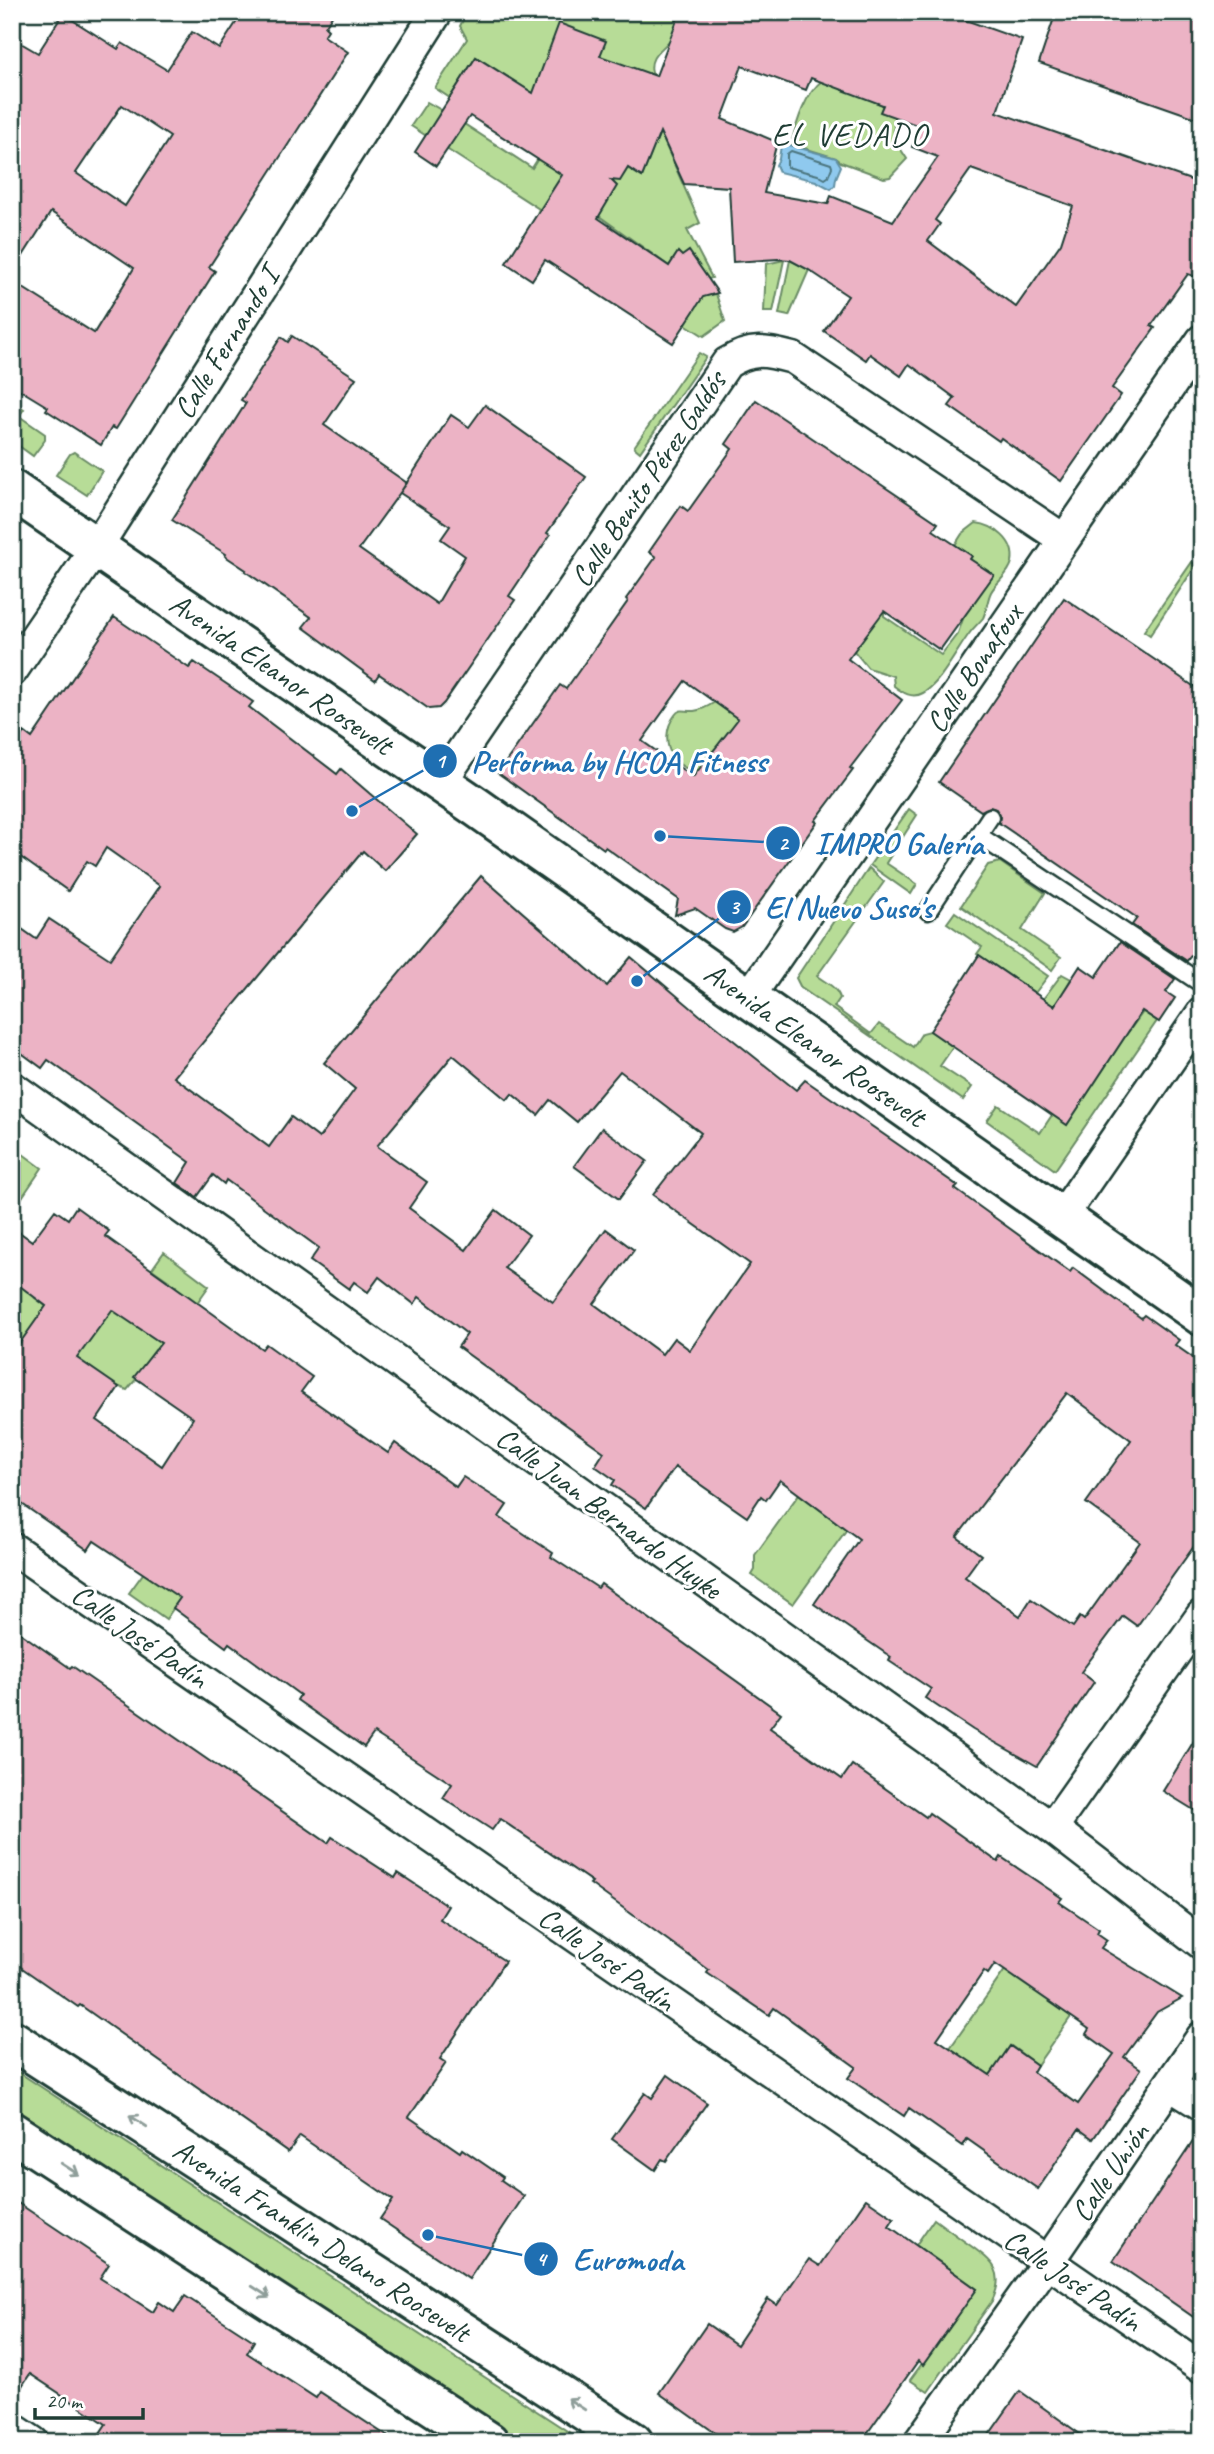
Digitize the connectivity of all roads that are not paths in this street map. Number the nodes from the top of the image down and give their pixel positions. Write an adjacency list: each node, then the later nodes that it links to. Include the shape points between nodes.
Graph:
1 (437, 12): 5 (street, Calle Fernando I)
2 (1202, 340): 4 (street, Calle Bonafoux)
3 (12, 490): 5 (street, Avenida Eleanor Roosevelt)
4 (1063, 539): 7 (street, Calle Benito Pérez Galdós, via 793,358 755,351 740,354 727,363); 12 (street, Calle Bonafoux)
5 (96, 548): 6 (street, Calle Fernando I); 7 (street, Avenida Eleanor Roosevelt)
6 (12, 671)
7 (441, 782): 12 (street, Avenida Eleanor Roosevelt)
8 (990, 817): 9 (lane)
9 (978, 835): 10 (lane); 11 (lane)
10 (928, 911)
11 (1202, 984)
12 (749, 997): 15 (street, Avenida Eleanor Roosevelt)
13 (1202, 1013): 15 (street)
14 (12, 1087): 19 (street, Calle Juan Bernardo Huyke)
15 (1061, 1218): 16 (street, Avenida Eleanor Roosevelt)
16 (1202, 1316)
17 (12, 1548): 26 (street, Calle José Padín)
18 (1202, 1615): 19 (street)
19 (1052, 1828): 20 (street, Calle Juan Bernardo Huyke)
20 (1202, 1944)
21 (1202, 2037): 23 (street, Calle Unión)
22 (12, 2040): 31 (street, Avenida Franklin Delano Roosevelt, one-way to 22)
23 (1170, 2085): 24 (street); 26 (street, Calle Unión)
24 (1202, 2105)
25 (12, 2132): 30 (street, one-way to 30)
26 (1047, 2263): 27 (street, Calle José Padín); 32 (street, Calle Unión)
27 (1202, 2368)
28 (12, 2428): 29 (street)
29 (33, 2442)
30 (489, 2442)
31 (633, 2442)
32 (919, 2442)

